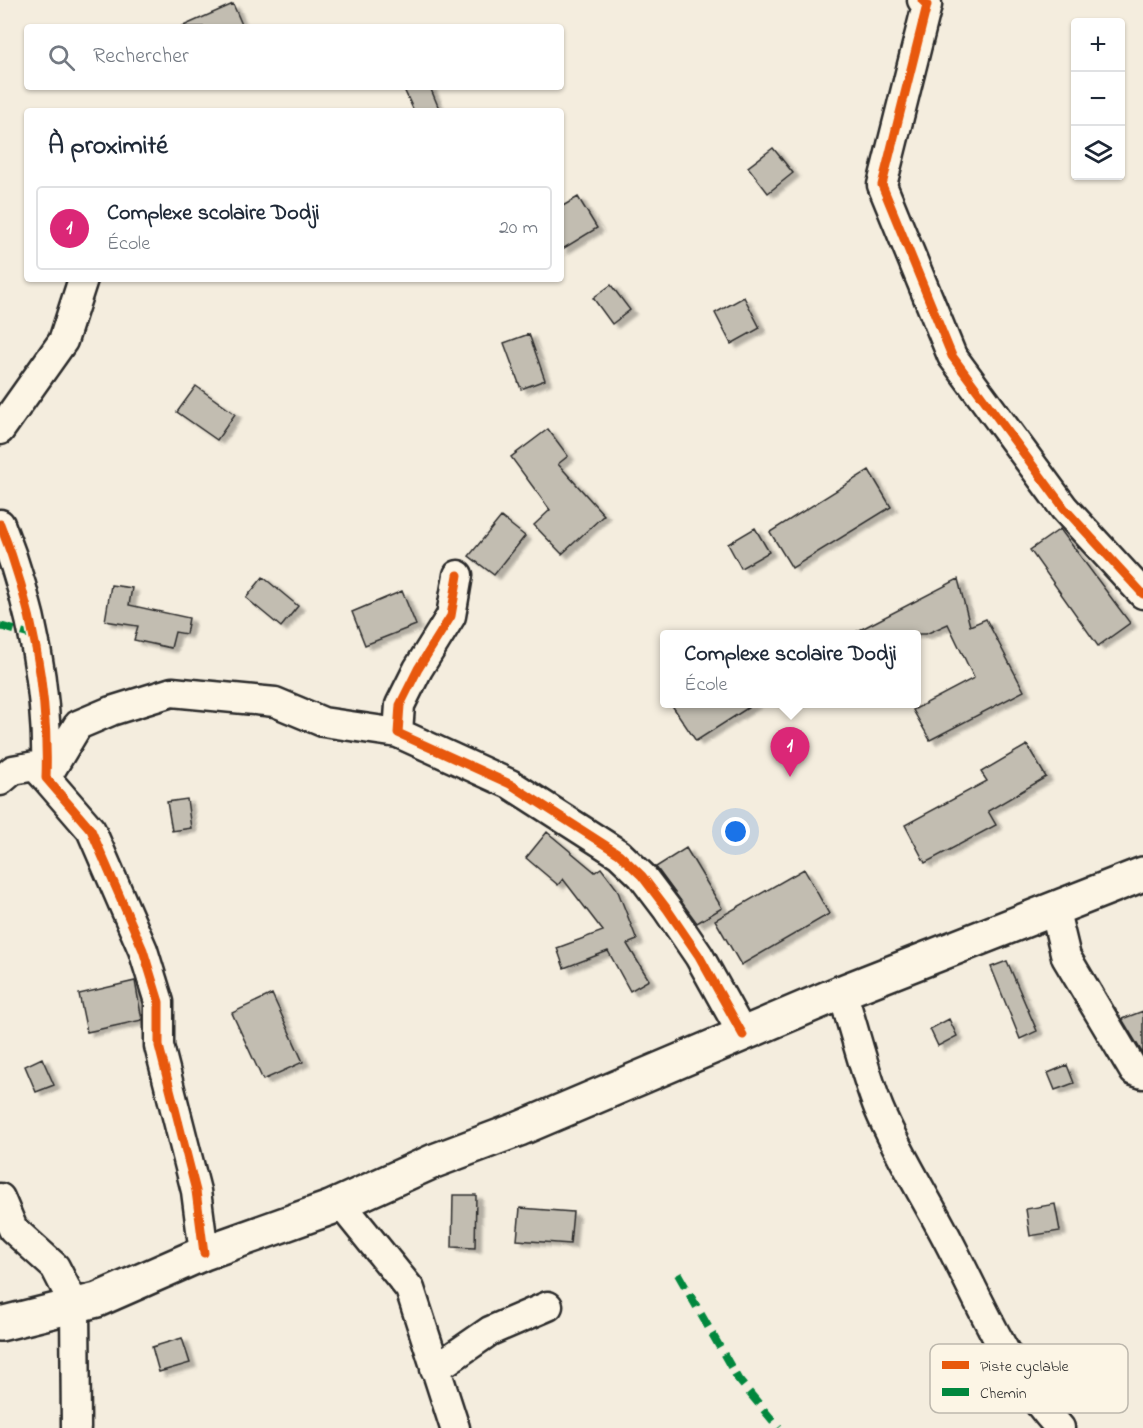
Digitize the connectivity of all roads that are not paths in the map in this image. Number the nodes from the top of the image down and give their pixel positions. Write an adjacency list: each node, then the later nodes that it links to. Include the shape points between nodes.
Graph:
1 (926, 2): 6 (street, via 882,185 952,356 1064,508)
2 (82, 282): 3 (street, via 63,341)
3 (0, 430)
4 (0, 524): 8 (street, via 34,636 47,734)
5 (458, 575): 7 (street, via 451,616 400,705)
6 (1143, 594)
7 (398, 733): 8 (street, via 323,722 275,702 172,692 78,725); 13 (street, via 510,784 619,854 668,909)
8 (46, 778): 9 (street, via 35,766 13,770); 17 (street, via 92,830 143,950 159,1002 159,1046 196,1191)
9 (0, 781)
10 (1143, 874): 11 (main road)
11 (1054, 907): 12 (main road); 14 (street, via 1066,957 1134,1071)
12 (842, 992): 13 (main road); 21 (street, via 871,1087 892,1137 930,1204)
13 (743, 1035): 16 (main road)
14 (1143, 1074)
15 (0, 1198): 18 (street, via 13,1229 55,1267)
16 (341, 1203): 17 (main road); 22 (street, via 410,1289)
17 (204, 1253): 18 (main road)
18 (75, 1306): 20 (main road); 24 (street)
19 (548, 1306): 22 (street, via 490,1331)
20 (0, 1324)
21 (999, 1344)
22 (435, 1368): 25 (street)
23 (1048, 1413): 26 (street)
24 (76, 1428)
25 (455, 1428)
26 (1060, 1428)

